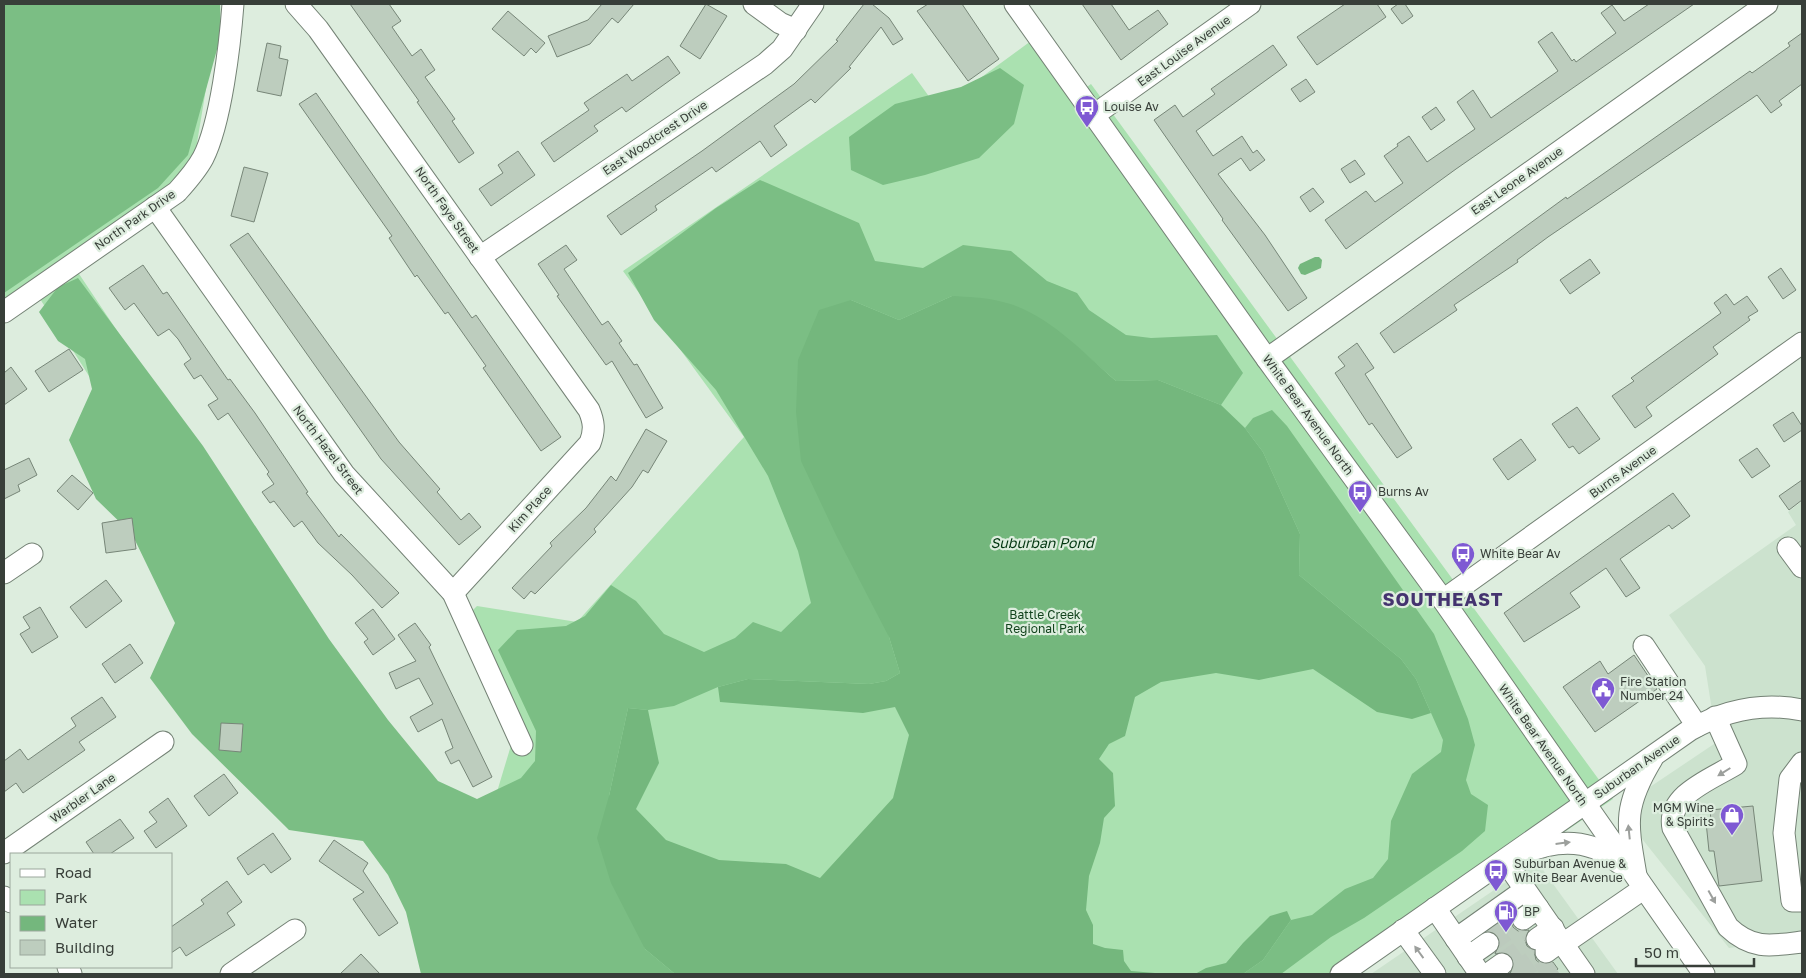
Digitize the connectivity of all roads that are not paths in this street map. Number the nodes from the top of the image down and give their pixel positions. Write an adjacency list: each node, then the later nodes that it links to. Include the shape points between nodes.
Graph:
1 (232, 4): 10 (street, North Park Drive, via 223,82 203,158 177,192)
2 (296, 4): 11 (street, North Faye Street, via 318,29)
3 (754, 4): 8 (street)
4 (814, 4): 8 (street, East Woodcrest Drive)
5 (1016, 4): 9 (street, White Bear Avenue North)
6 (1250, 4): 9 (street, East Louise Avenue)
7 (1767, 4): 14 (street, East Leone Avenue)
8 (796, 30): 11 (street, East Woodcrest Drive, via 765,64)
9 (1094, 115): 14 (street, White Bear Avenue North)
10 (155, 207): 12 (street, North Park Drive); 20 (street, North Hazel Street, via 344,474)
11 (480, 257): 15 (street, North Faye Street, via 590,410)
12 (4, 312)
13 (1802, 343): 21 (street, Burns Avenue)
14 (1267, 359): 21 (street, White Bear Avenue North)
15 (593, 421): 20 (street, Kim Place, via 590,443)
16 (1788, 548): 18 (street)
17 (32, 554): 19 (street)
18 (1802, 567)
19 (4, 573)
20 (453, 593): 26 (street, North Hazel Street)
21 (1443, 600): 29 (street, White Bear Avenue North)
22 (1644, 646): 24 (street)
23 (1802, 710): 24 (street, Suburban Avenue, via 1760,707 1737,710)
24 (1706, 722): 27 (street, Suburban Avenue); 40 (street, one-way to 40, via 1736,764 1677,802 1671,819 1673,828 1728,927 1739,938 1766,946)
25 (163, 742): 30 (street, Warbler Lane)
26 (522, 745)
27 (1656, 754): 29 (street, Suburban Avenue); 33 (street, one-way to 27, via 1629,815 1639,781)
28 (1802, 763): 35 (street, via 1790,779 1784,833 1792,901)
29 (1584, 804): 32 (street, Suburban Avenue); 33 (street, White Bear Avenue North)
30 (4, 853)
31 (1506, 862): 32 (street); 33 (street, one-way to 33, via 1527,852 1574,842 1608,854); 34 (street)
32 (1485, 873): 36 (street, Suburban Avenue)
33 (1640, 885): 42 (street); 49 (street, White Bear Avenue North)
34 (1526, 890): 39 (street); 42 (street, via 1531,914)
35 (1802, 901)
36 (1435, 908): 38 (street, Suburban Avenue); 39 (street)
37 (295, 930): 45 (street)
38 (1404, 930): 44 (street, Suburban Avenue); 46 (street, one-way to 38)
39 (1456, 939): 43 (street)
40 (1802, 942)
41 (1488, 943): 43 (street)
42 (1555, 946): 48 (street)
43 (1468, 957): 47 (street)
44 (1352, 971)
45 (231, 974)
46 (1435, 974)
47 (1480, 974)
48 (1584, 974)
49 (1704, 974)

